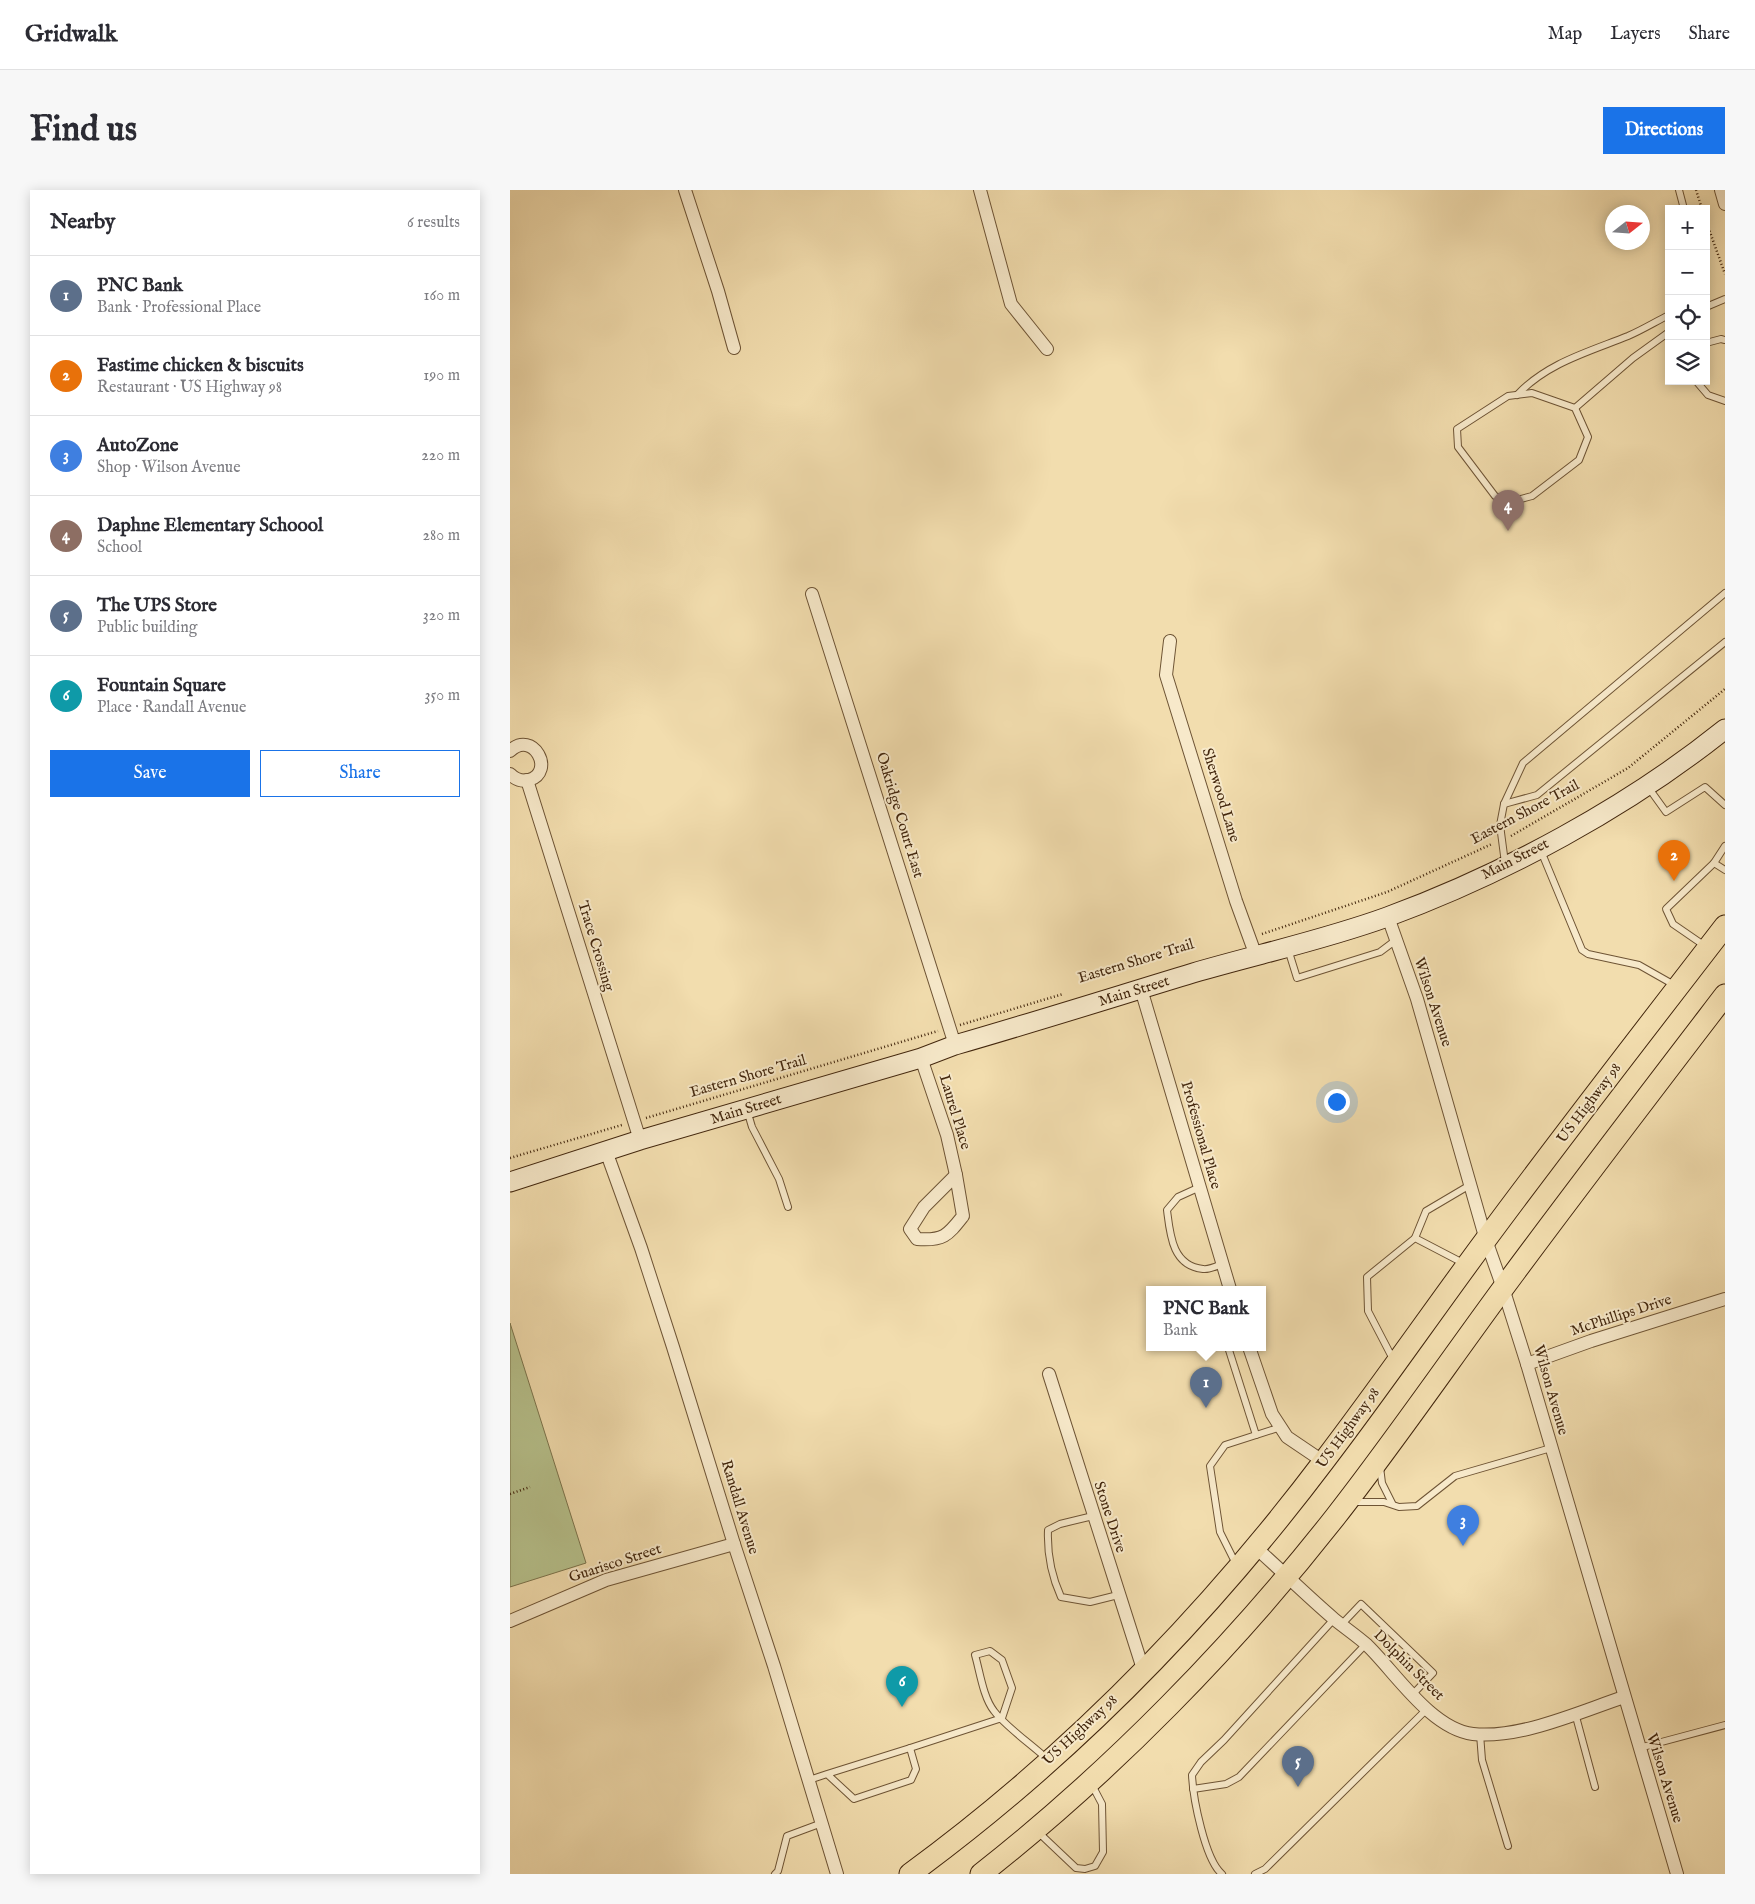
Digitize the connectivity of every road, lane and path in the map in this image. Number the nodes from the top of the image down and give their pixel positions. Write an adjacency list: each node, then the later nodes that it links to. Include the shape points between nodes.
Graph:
1 (685, 190): 17 (street)
2 (980, 190): 18 (street, via 1010,304)
3 (1678, 190): 7 (lane)
4 (1696, 190): 8 (path)
5 (1721, 190): 6 (street)
6 (1725, 204)
7 (1683, 205)
8 (1701, 205)
9 (1710, 232): 10 (path)
10 (1725, 274)
11 (1725, 299): 12 (lane)
12 (1710, 306)
13 (1665, 317): 20 (lane, via 1544,371)
14 (1665, 335): 22 (lane)
15 (1725, 340): 16 (lane)
16 (1710, 342)
17 (734, 348)
18 (1047, 349)
19 (1699, 385): 21 (lane, via 1708,395)
20 (1517, 395): 22 (lane, via 1532,394); 22 (lane, via 1508,396 1457,429 1458,447 1495,496 1510,502 1532,496 1579,460 1588,437)
21 (1725, 401)
22 (1575, 408)
23 (812, 594): 52 (street, Oakridge Court East)
24 (1724, 597): 33 (lane, via 1523,762)
25 (1170, 641): 43 (street, Sherwood Lane, via 1166,675)
26 (1725, 642): 33 (lane, via 1537,795)
27 (1725, 689): 35 (path, Eastern Shore Trail, via 1628,768)
28 (1725, 729): 32 (main road, Main Street)
29 (510, 751): 31 (street, via 524,745 538,753 540,770)
30 (510, 774): 31 (street)
31 (527, 780): 55 (street, Trace Crossing)
32 (1647, 786): 34 (lane, via 1666,812 1705,787); 37 (main road, Main Street)
33 (1504, 804): 35 (lane, via 1500,825)
34 (1725, 805)
35 (1502, 840): 39 (lane); 43 (path, Eastern Shore Trail, via 1387,892)
36 (1725, 846): 38 (lane)
37 (1539, 847): 39 (main road, Main Street); 48 (lane, via 1582,950 1648,968)
38 (1714, 863): 40 (lane); 46 (lane, via 1666,909 1673,924)
39 (1506, 865): 41 (main road, Main Street)
40 (1725, 870)
41 (1388, 917): 44 (street, Wilson Avenue); 45 (main road, Main Street)
42 (1725, 926): 46 (main road, US Highway 98)
43 (1249, 939): 47 (street, Sherwood Lane)
44 (1396, 940): 45 (lane, via 1380,952 1297,978); 61 (street, Wilson Avenue, via 1417,998)
45 (1287, 948): 47 (main road, Main Street)
46 (1708, 948): 48 (main road, US Highway 98)
47 (1256, 956): 49 (main road, Main Street)
48 (1678, 987): 65 (main road, US Highway 98)
49 (1141, 989): 52 (main road, Main Street); 62 (street, Professional Place)
50 (1071, 992): 52 (path, Eastern Shore Trail)
51 (1725, 995): 69 (main road)
52 (952, 1036): 53 (main road, Main Street); 55 (path, Eastern Shore Trail)
53 (921, 1058): 54 (main road, Main Street); 59 (street, Laurel Place, via 947,1135)
54 (747, 1109): 56 (main road, Main Street); 63 (lane, via 752,1127 780,1179)
55 (635, 1121): 56 (street, Trace Crossing); 58 (path, Eastern Shore Trail)
56 (640, 1140): 57 (main road, Main Street)
57 (606, 1151): 60 (main road, Main Street); 86 (street, Randall Avenue, via 641,1248)
58 (510, 1158)
59 (956, 1175): 59 (street, Laurel Place, via 924,1207 910,1229 917,1239 947,1236 963,1216)
60 (510, 1182)
61 (1470, 1185): 64 (lane, via 1426,1211); 65 (street, Wilson Avenue)
62 (1200, 1188): 66 (street, Professional Place); 66 (lane, via 1178,1197 1167,1210 1170,1239 1177,1256 1192,1265 1204,1270)
63 (788, 1206)
64 (1415, 1238): 67 (lane); 73 (lane, via 1367,1277 1368,1311)
65 (1486, 1240): 67 (main road, US Highway 98); 69 (street, Wilson Avenue)
66 (1222, 1264): 68 (street, Professional Place)
67 (1467, 1265): 73 (main road, US Highway 98)
68 (1229, 1286)
69 (1503, 1288): 74 (street, Wilson Avenue); 79 (main road)
70 (1725, 1298): 74 (street, McPhillips Drive)
71 (1229, 1351): 77 (lane)
72 (1249, 1351): 76 (street, via 1272,1414)
73 (1395, 1364): 80 (main road, US Highway 98)
74 (1527, 1364): 78 (street, Wilson Avenue)
75 (1049, 1374): 85 (street, Stone Drive)
76 (1281, 1427): 77 (lane); 80 (street, via 1288,1436)
77 (1256, 1435): 88 (lane, via 1224,1445 1210,1466 1220,1532)
78 (1551, 1448): 84 (lane, via 1455,1476 1417,1506 1399,1507); 96 (street, Wilson Avenue)
79 (1379, 1457): 83 (main road); 84 (lane, via 1382,1483)
80 (1324, 1462): 87 (main road, US Highway 98)
81 (530, 1487): 82 (path)
82 (510, 1494)
83 (1345, 1503): 84 (lane); 89 (main road)
84 (1392, 1503)
85 (1093, 1516): 90 (street, Stone Drive); 90 (lane, via 1048,1530 1047,1556 1055,1584 1061,1598 1090,1602)
86 (734, 1544): 91 (street, Guarisco Street, via 606,1580); 107 (street, Randall Avenue)
87 (1255, 1547): 88 (main road, US Highway 98); 89 (street, Dolphin Street)
88 (1238, 1568): 94 (main road, US Highway 98)
89 (1287, 1576): 92 (street, Dolphin Street); 106 (main road, via 1212,1662)
90 (1118, 1595): 94 (street, Stone Drive)
91 (510, 1621)
92 (1337, 1622): 93 (street, Dolphin Street); 95 (lane, via 1361,1604 1433,1673); 109 (lane, via 1200,1762 1192,1775)
93 (1366, 1644): 95 (street, Dolphin Street); 109 (lane, via 1239,1777 1226,1784)
94 (1143, 1669): 104 (main road, US Highway 98, via 1091,1723)
95 (1413, 1694): 97 (street, Dolphin Street)
96 (1624, 1697): 98 (street, Dolphin Street); 103 (street, Wilson Avenue)
97 (1427, 1709): 101 (street, Dolphin Street, via 1454,1728); 118 (lane, via 1265,1869)
98 (1575, 1713): 101 (street, Dolphin Street, via 1507,1732); 108 (lane)
99 (1002, 1718): 99 (lane, via 993,1710 975,1655 990,1651 1002,1660 1012,1688); 102 (lane); 104 (lane)
100 (1725, 1725): 103 (lane)
101 (1480, 1734): 112 (lane, via 1482,1760)
102 (910, 1748): 105 (lane); 105 (lane, via 916,1768 911,1780 854,1799)
103 (1639, 1748): 119 (street, Wilson Avenue)
104 (1049, 1760): 115 (main road, US Highway 98, via 1014,1792)
105 (827, 1774): 107 (lane)
106 (1090, 1779): 111 (main road); 111 (lane, via 1102,1804 1103,1852 1095,1866 1076,1868)
107 (809, 1780): 110 (street, Randall Avenue)
108 (1595, 1786)
109 (1193, 1790): 117 (lane, via 1211,1861)
110 (822, 1823): 113 (lane, via 786,1836); 114 (street, Randall Avenue)
111 (1035, 1829): 116 (main road)
112 (1508, 1846)
113 (775, 1874)
114 (837, 1874)
115 (910, 1874)
116 (981, 1874)
117 (1222, 1874)
118 (1255, 1874)
119 (1677, 1874)

